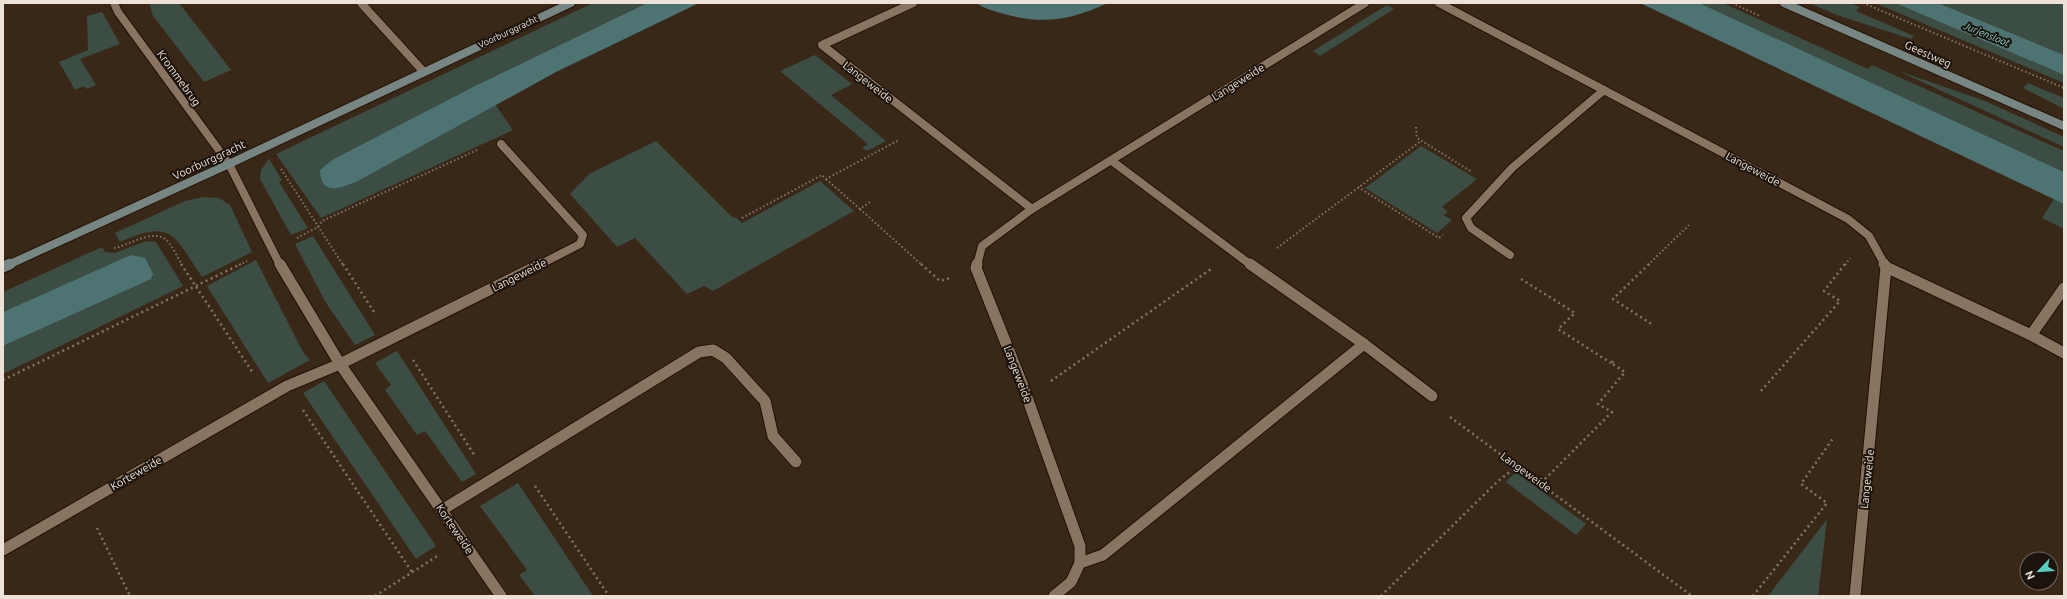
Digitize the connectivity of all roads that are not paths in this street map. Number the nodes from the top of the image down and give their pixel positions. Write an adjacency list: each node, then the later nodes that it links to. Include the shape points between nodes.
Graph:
1 (114, 3): 13 (street, Krommebrug)
2 (361, 3): 8 (street)
3 (571, 3): 8 (street, Voorburggracht)
4 (913, 3): 14 (street, Langeweide, via 822,46)
5 (1365, 3): 12 (street, Langeweide)
6 (1439, 3): 9 (street, Langeweide)
7 (1784, 3): 10 (street, Geestweg)
8 (423, 72): 13 (street, Voorburggracht)
9 (1604, 90): 15 (street, via 1512,168 1466,218 1471,228); 17 (street, Langeweide, via 1848,219 1869,236)
10 (2064, 126)
11 (501, 144): 22 (street, Langeweide, via 583,235 580,244)
12 (1112, 161): 14 (street, Langeweide); 20 (street, via 1253,266)
13 (229, 164): 16 (street, Voorburggracht); 22 (street, Korteweide, via 271,249)
14 (1032, 209): 27 (street, Langeweide, via 982,246 976,268 1023,386 1080,546)
15 (1510, 255)
16 (3, 267)
17 (1886, 267): 19 (street); 30 (street, Langeweide)
18 (2064, 288): 19 (street)
19 (2031, 335): 21 (street)
20 (1364, 344): 23 (street); 27 (street, via 1103,555)
21 (2064, 353)
22 (340, 364): 25 (street, Korteweide); 26 (street, Korteweide, via 287,386)
23 (1432, 396)
24 (796, 462): 25 (street, via 773,436 765,401 726,358 713,350 699,352)
25 (442, 510): 28 (street, Korteweide)
26 (3, 550)
27 (1080, 563): 29 (street, Langeweide, via 1071,582)
28 (501, 596)
29 (1054, 596)
30 (1855, 596)

